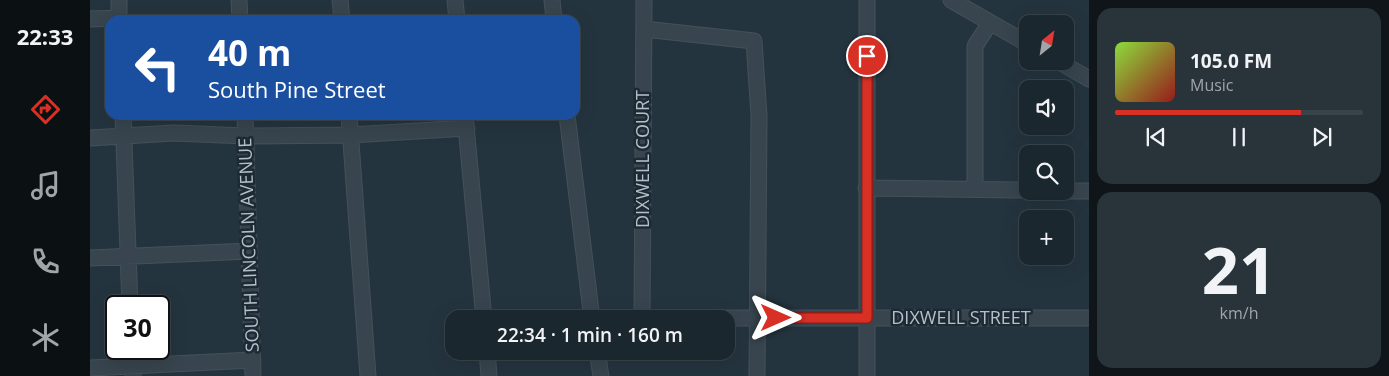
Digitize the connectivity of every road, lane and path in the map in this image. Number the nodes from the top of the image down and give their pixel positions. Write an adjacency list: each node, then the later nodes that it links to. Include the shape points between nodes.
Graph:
1 (119, 0): 9 (street)
2 (239, 0): 10 (street)
3 (340, 0): 11 (street)
4 (455, 0): 12 (street)
5 (552, 0): 13 (street)
6 (644, 0): 17 (street, DIXWELL COURT)
7 (867, 0): 30 (street)
8 (951, 0): 16 (street)
9 (119, 15)
10 (240, 15)
11 (342, 15)
12 (456, 15)
13 (554, 15)
14 (90, 19): 15 (street)
15 (105, 19)
16 (990, 22): 18 (street); 31 (street, via 975,46)
17 (644, 30): 41 (street, DIXWELL COURT); 43 (street, via 754,41 760,116)
18 (1019, 39)
19 (1074, 70): 20 (street)
20 (1089, 79)
21 (123, 120): 28 (street)
22 (245, 120): 27 (street, SOUTH LINCOLN AVENUE)
23 (350, 120): 26 (street)
24 (567, 120): 40 (street)
25 (466, 121): 26 (street); 39 (street)
26 (351, 134): 27 (street); 52 (street)
27 (246, 136): 28 (street, via 174,134); 35 (street, SOUTH LINCOLN AVENUE)
28 (123, 137): 29 (street); 36 (street)
29 (90, 138)
30 (866, 188): 31 (street); 44 (street)
31 (975, 189): 32 (street)
32 (1019, 190)
33 (1074, 191): 34 (street)
34 (1089, 191)
35 (250, 252): 36 (street); 46 (street, SOUTH LINCOLN AVENUE)
36 (128, 256): 37 (street); 38 (street)
37 (90, 258)
38 (130, 295)
39 (483, 310)
40 (591, 310)
41 (642, 310)
42 (735, 318): 43 (street, DIXWELL STREET)
43 (757, 318): 44 (street, DIXWELL STREET); 55 (street)
44 (867, 318): 45 (street, DIXWELL STREET); 56 (street)
45 (1089, 318)
46 (253, 360): 50 (street); 51 (street, SOUTH LINCOLN AVENUE)
47 (488, 360): 53 (street)
48 (598, 360): 54 (street)
49 (90, 368): 50 (street)
50 (133, 371)
51 (253, 376)
52 (368, 376)
53 (489, 376)
54 (601, 376)
55 (757, 376)
56 (867, 376)

